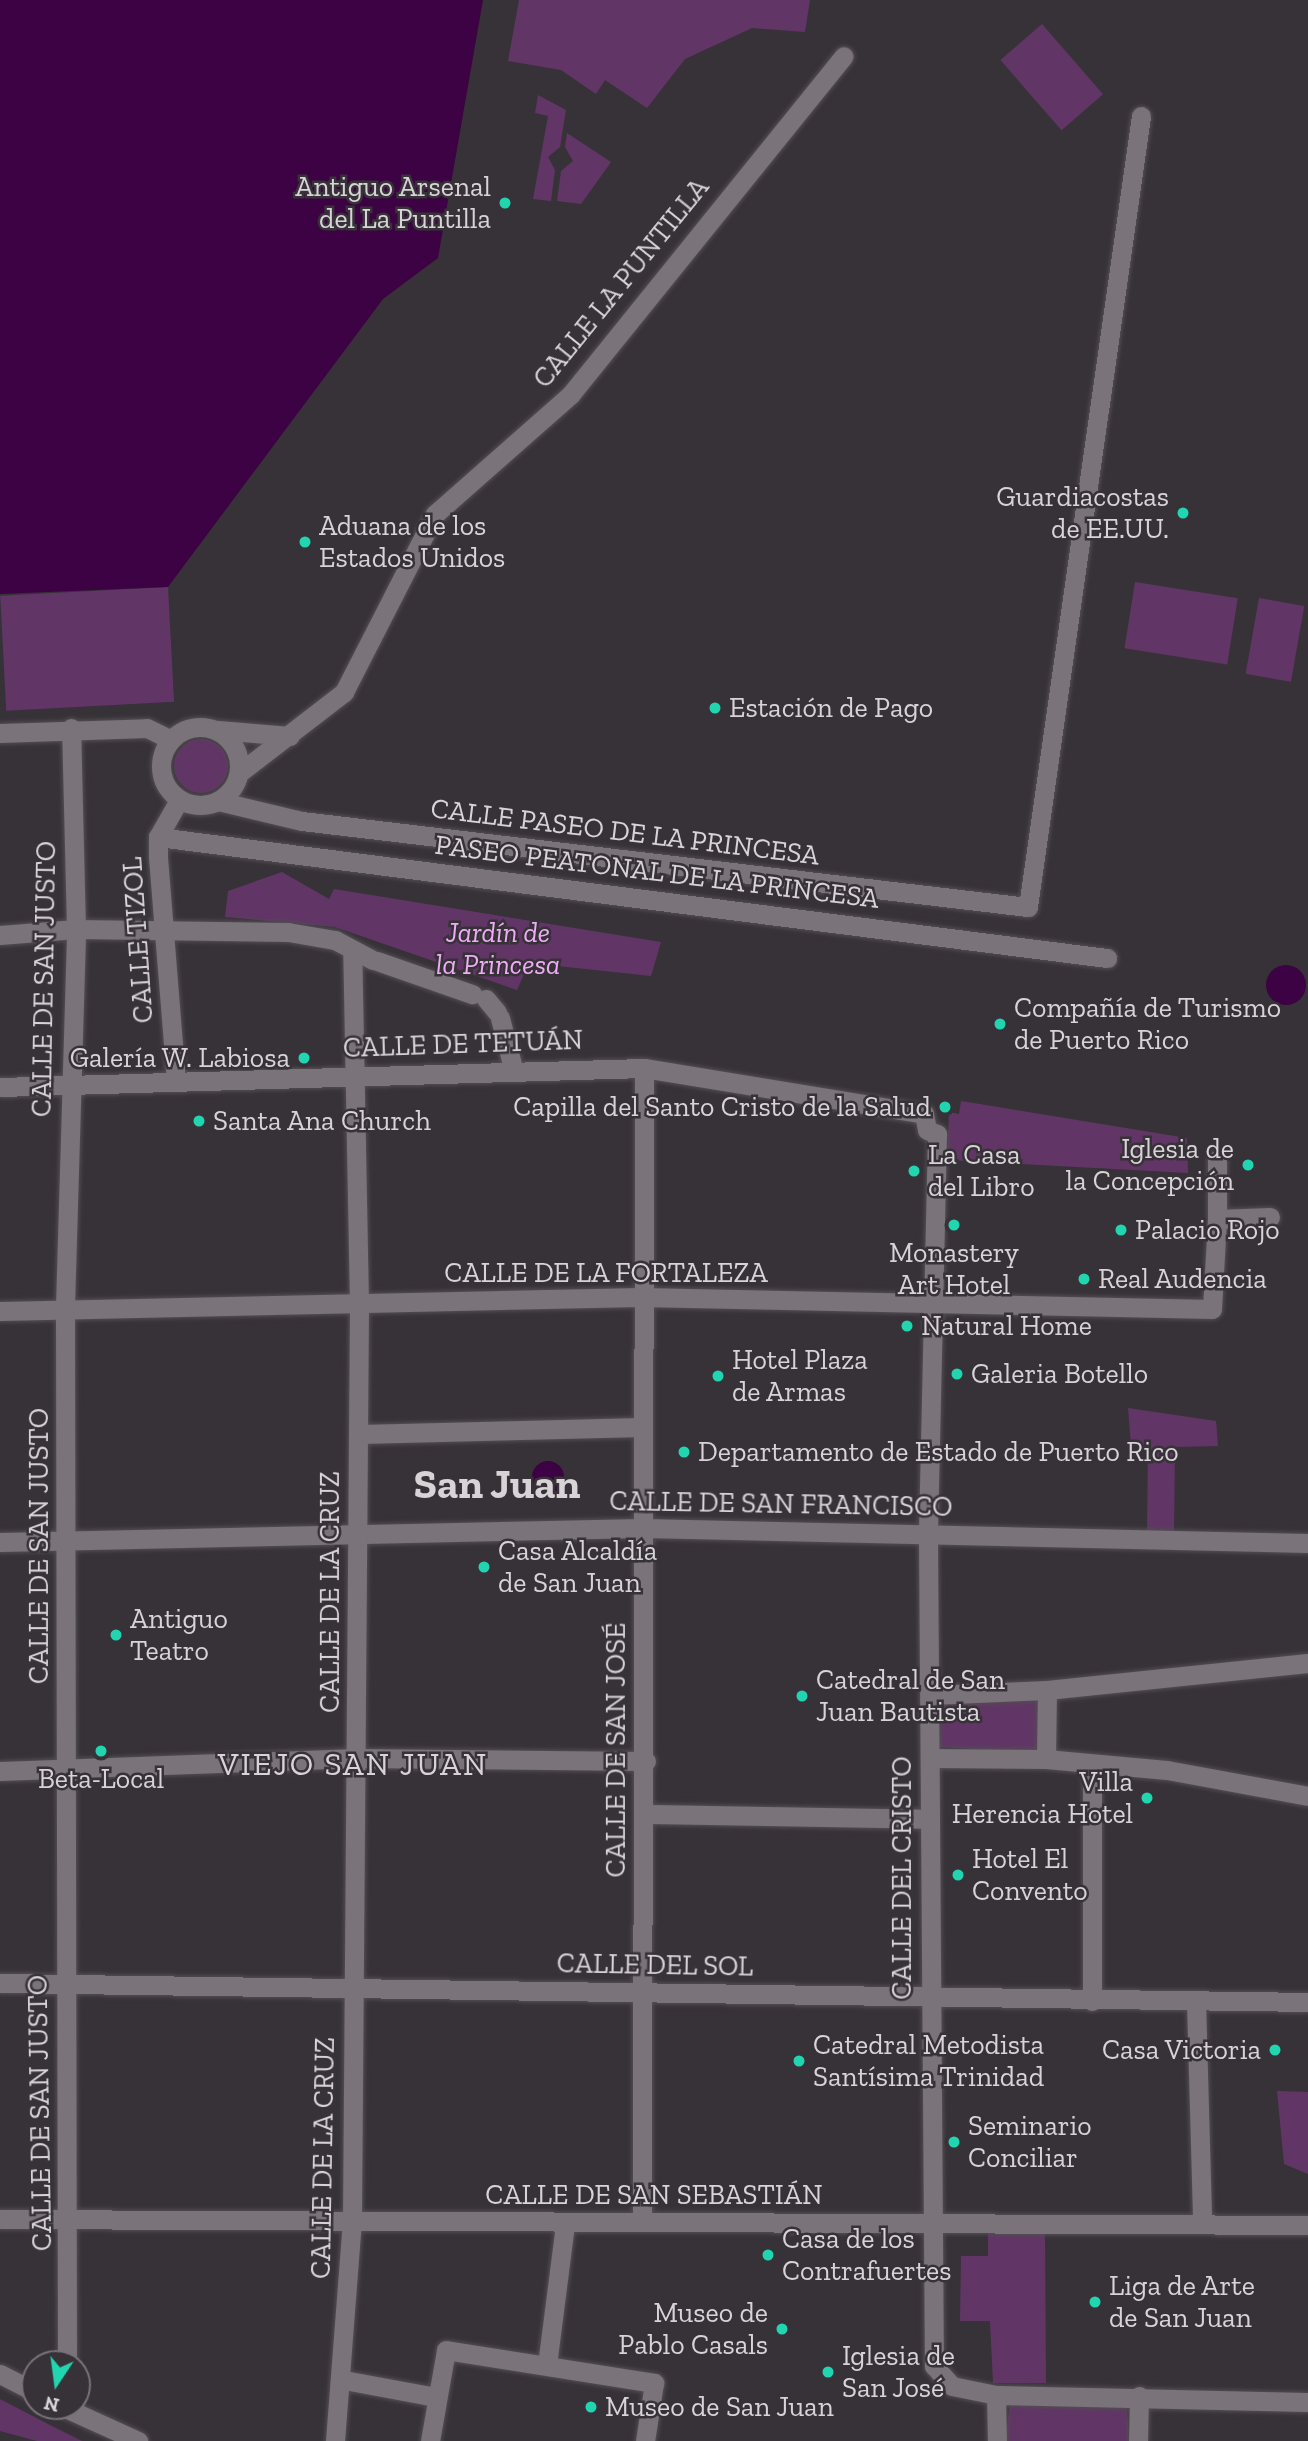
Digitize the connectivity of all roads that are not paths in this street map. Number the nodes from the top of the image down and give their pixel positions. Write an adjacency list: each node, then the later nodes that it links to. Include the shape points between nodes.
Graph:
1 (844, 56): 6 (street, CALLE LA PUNTILLA, via 571,394 435,514 344,692)
2 (1141, 116): 10 (street, CALLE PASEO DE LA PRINCESA, via 1028,907 302,821)
3 (71, 728): 5 (street); 7 (street, via 147,727); 12 (street, CALLE DE SAN JUSTO)
4 (216, 729): 6 (street); 7 (street, via 187,729); 8 (street, via 235,747)
5 (0, 733)
6 (290, 736): 8 (street)
7 (170, 739): 9 (street, via 161,765)
8 (239, 773): 10 (street)
9 (179, 800): 10 (street); 11 (street, CALLE TIZOL)
10 (218, 801)
11 (158, 837): 13 (street, CALLE TIZOL); 16 (street, PASEO PEATONAL DE LA PRINCESA)
12 (76, 929): 13 (street); 14 (street); 21 (street, CALLE DE SAN JUSTO)
13 (167, 931): 15 (street, via 288,932 335,940); 20 (street, CALLE TIZOL)
14 (0, 935)
15 (352, 952): 17 (street, via 489,1006); 19 (street, CALLE DE LA CRUZ)
16 (1107, 958)
17 (513, 1068): 18 (street, CALLE DE TETUÁN); 19 (street, CALLE DE TETUÁN)
18 (644, 1068): 23 (street, CALLE DE TETUÁN); 27 (street, CALLE DE SAN JOSÉ)
19 (357, 1075): 20 (street, CALLE DE TETUÁN); 29 (street, CALLE DE LA CRUZ)
20 (176, 1081): 21 (street, CALLE DE TETUÁN)
21 (72, 1083): 22 (street, CALLE DE TETUÁN); 30 (street, CALLE DE SAN JUSTO)
22 (0, 1087)
23 (924, 1114): 28 (street, CALLE DEL CRISTO, via 928,1130 937,1134)
24 (1217, 1160): 26 (street)
25 (1270, 1217): 26 (street)
26 (1217, 1219): 28 (street, CALLE DE LA FORTALEZA, via 1212,1309)
27 (641, 1297): 28 (street, CALLE DE LA FORTALEZA); 29 (street, CALLE DE LA FORTALEZA); 32 (street, CALLE DE SAN JOSÉ)
28 (930, 1302): 36 (street, CALLE DEL CRISTO)
29 (359, 1303): 30 (street, CALLE DE LA FORTALEZA); 33 (street, CALLE DE LA CRUZ)
30 (65, 1306): 31 (street, CALLE DE LA FORTALEZA); 37 (street, CALLE DE SAN JUSTO)
31 (0, 1311)
32 (643, 1427): 33 (street); 34 (street, CALLE DE SAN JOSÉ)
33 (359, 1434): 35 (street, CALLE DE LA CRUZ)
34 (643, 1528): 35 (street, CALLE DE SAN FRANCISCO); 36 (street, CALLE DE SAN FRANCISCO); 46 (street, CALLE DE SAN JOSÉ)
35 (359, 1530): 37 (street, CALLE DE SAN FRANCISCO); 43 (street, CALLE DE LA CRUZ)
36 (928, 1536): 39 (street, CALLE DE SAN FRANCISCO); 42 (street, CALLE DEL CRISTO)
37 (67, 1541): 38 (street, CALLE DE SAN FRANCISCO); 48 (street, CALLE DE SAN JUSTO)
38 (0, 1542)
39 (1308, 1543)
40 (1308, 1663): 41 (street)
41 (1047, 1690): 42 (street); 45 (street)
42 (930, 1695): 44 (street, CALLE DEL CRISTO)
43 (357, 1758): 46 (street); 48 (street); 55 (street, CALLE DE LA CRUZ)
44 (930, 1758): 45 (street); 52 (street, CALLE DEL CRISTO)
45 (1046, 1759): 47 (street)
46 (646, 1761): 51 (street, CALLE DE SAN JOSÉ)
47 (1092, 1764): 50 (street, via 1217,1776); 58 (street)
48 (67, 1770): 49 (street); 54 (street, CALLE DE SAN JUSTO)
49 (0, 1771)
50 (1308, 1796)
51 (646, 1814): 52 (street); 56 (street, CALLE DE SAN JOSÉ)
52 (930, 1819): 57 (street, CALLE DEL CRISTO)
53 (0, 1983): 54 (street, CALLE DEL SOL)
54 (66, 1984): 55 (street, CALLE DEL SOL); 63 (street, CALLE DE SAN JUSTO)
55 (354, 1988): 56 (street, CALLE DEL SOL); 62 (street, CALLE DE LA CRUZ)
56 (644, 1992): 57 (street, CALLE DEL SOL); 65 (street, CALLE DE SAN JOSÉ)
57 (930, 2000): 58 (street, CALLE DEL SOL); 67 (street, CALLE DEL CRISTO)
58 (1092, 2001): 59 (street, CALLE DEL SOL)
59 (1196, 2001): 60 (street, CALLE DEL SOL); 64 (street)
60 (1308, 2002)
61 (0, 2219): 63 (street, CALLE DE SAN SEBASTIÁN)
62 (352, 2219): 63 (street, CALLE DE SAN SEBASTIÁN); 66 (street, CALLE DE SAN SEBASTIÁN); 72 (street, CALLE DE LA CRUZ)
63 (71, 2220): 69 (street, CALLE DE SAN JUSTO)
64 (1202, 2221): 67 (street, CALLE DE SAN SEBASTIÁN); 68 (street, CALLE DE SAN SEBASTIÁN)
65 (642, 2222): 66 (street, CALLE DE SAN SEBASTIÁN); 67 (street, CALLE DE SAN SEBASTIÁN)
66 (565, 2224): 70 (street)
67 (932, 2225): 74 (street, CALLE DEL CRISTO, via 934,2366 952,2386)
68 (1308, 2225)
69 (67, 2350)
70 (547, 2365): 76 (street, via 446,2350); 82 (street, via 653,2383)
71 (0, 2374): 73 (street)
72 (344, 2380): 76 (street); 80 (street, CALLE DE LA CRUZ)
73 (21, 2385)
74 (996, 2395): 75 (street, CALLE DEL CRISTO); 83 (street)
75 (1139, 2396): 77 (street, CALLE DEL CRISTO); 84 (street)
76 (436, 2398): 81 (street)
77 (1308, 2402)
78 (91, 2420): 79 (street)
79 (138, 2441)
80 (335, 2441)
81 (430, 2441)
82 (645, 2441)
83 (997, 2441)
84 (1138, 2441)

